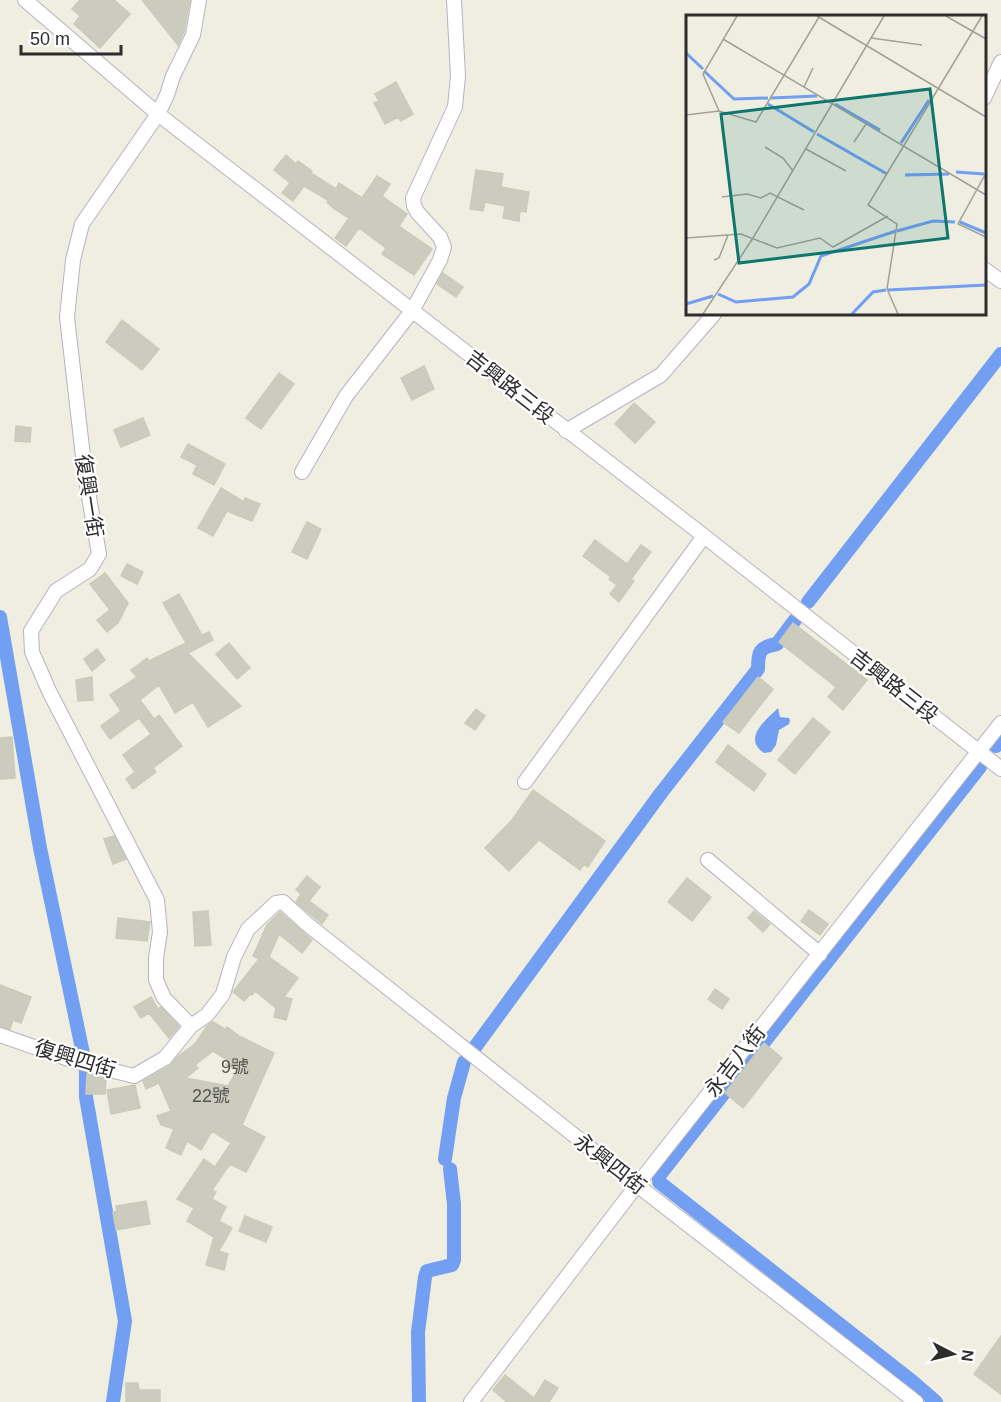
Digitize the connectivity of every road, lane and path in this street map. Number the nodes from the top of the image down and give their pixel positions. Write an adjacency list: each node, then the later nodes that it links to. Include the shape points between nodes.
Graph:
1 (25, 0): 6 (street, 吉興路三段)
2 (199, 0): 6 (street, 復興一街, via 193,34)
3 (454, 0): 9 (street, via 458,76 454,108 413,198 418,213 444,247)
4 (1001, 62): 5 (street)
5 (986, 94)
6 (158, 114): 9 (street, 吉興路三段); 21 (street, 復興一街, via 82,224 73,260 68,317 85,474 99,554 90,569 56,591 31,631 32,652 49,691 157,900 160,932 156,980 164,998)
7 (986, 270): 8 (street)
8 (1001, 281)
9 (412, 311): 11 (street, 吉興路三段); 12 (street, via 346,396)
10 (713, 315): 11 (street, via 661,375)
11 (566, 431): 13 (street, 吉興路三段)
12 (302, 472)
13 (704, 536): 15 (street, 吉興路三段); 17 (street)
14 (1001, 723): 15 (street, 永吉八街)
15 (978, 752): 16 (street, 吉興路三段); 20 (street, 永吉八街)
16 (1001, 769)
17 (525, 782)
18 (708, 860): 20 (street)
19 (307, 924): 21 (street, 復興四街, via 283,902 276,903 248,929 234,957 223,994 207,1015); 23 (street, 永興四街)
20 (820, 954): 23 (street, 永吉八街)
21 (191, 1026): 22 (street, 復興四街, via 165,1058 134,1076 74,1061)
22 (0, 1035)
23 (638, 1185): 24 (street, 永吉八街); 25 (street, 永興四街)
24 (471, 1402)
25 (916, 1402)

